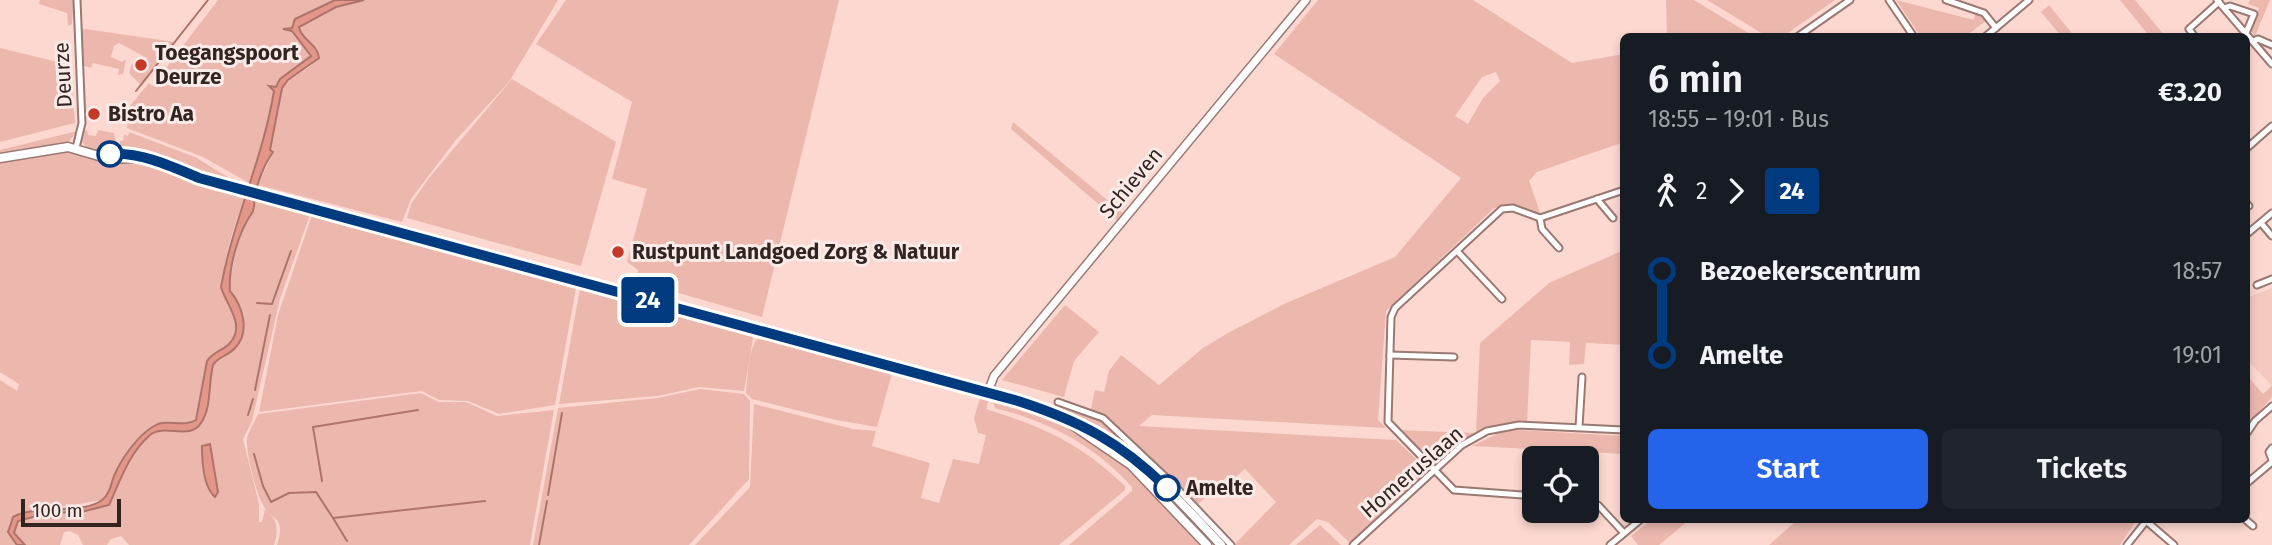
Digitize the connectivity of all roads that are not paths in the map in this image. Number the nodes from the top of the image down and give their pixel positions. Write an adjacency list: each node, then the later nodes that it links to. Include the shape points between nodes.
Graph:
1 (77, 0): 22 (street, Deurze, via 82,123)
2 (1306, 0): 40 (street, Schieven, via 995,376)
3 (1850, 0): 11 (street)
4 (1889, 0): 12 (street)
5 (1946, 0): 8 (street)
6 (2029, 0): 10 (street)
7 (2218, 1): 9 (street); 14 (street, via 2189,29)
8 (1966, 3): 10 (street, via 1984,13)
9 (2224, 8): 15 (street); 15 (street, via 2254,14)
10 (1996, 28): 13 (street)
11 (1803, 33)
12 (1911, 33)
13 (1990, 33)
14 (2192, 33)
15 (2246, 33)
16 (2250, 38): 17 (street)
17 (2253, 41): 18 (street); 19 (street)
18 (2272, 45)
19 (2272, 64)
20 (2272, 127): 21 (street)
21 (2250, 145)
22 (76, 148): 23 (main road); 40 (main road, via 97,155 142,158 239,189)
23 (0, 158)
24 (1620, 191): 25 (street)
25 (1597, 199): 27 (street); 28 (street)
26 (2272, 213): 29 (street)
27 (1540, 218): 32 (street, via 1542,229); 33 (street, via 1513,208 1502,209)
28 (1613, 218)
29 (2260, 222): 30 (street); 31 (street)
30 (2250, 231)
31 (2272, 236)
32 (1559, 248)
33 (1457, 251): 36 (street); 37 (street, via 1395,308)
34 (2272, 279): 35 (street)
35 (2258, 285)
36 (1502, 299)
37 (1390, 355): 38 (street); 50 (street, via 1388,422)
38 (1454, 357)
39 (1582, 377): 44 (street)
40 (988, 392): 45 (main road, via 1051,411)
41 (1058, 402): 43 (street)
42 (2272, 406): 46 (street)
43 (1089, 411): 45 (street); 63 (street, via 1103,418)
44 (1579, 427): 47 (street, Homeruslaan); 50 (street, Homeruslaan, via 1496,428 1462,445)
45 (1083, 428): 61 (main road, via 1131,465); 62 (main road, via 1133,456)
46 (2250, 428)
47 (1620, 430)
48 (2272, 448): 49 (street)
49 (2272, 461): 51 (street)
50 (1434, 472): 52 (street, via 1458,491); 60 (street, Homeruslaan)
51 (2250, 480)
52 (1522, 495)
53 (1599, 506): 59 (street)
54 (1636, 523): 59 (street)
55 (2144, 523): 65 (street)
56 (2149, 523): 66 (street)
57 (2250, 523): 58 (street)
58 (2253, 526)
59 (1624, 533): 64 (street)
60 (1356, 544)
61 (1207, 545)
62 (1221, 545)
63 (1231, 545)
64 (1611, 545)
65 (2127, 545)
66 (2174, 545)

